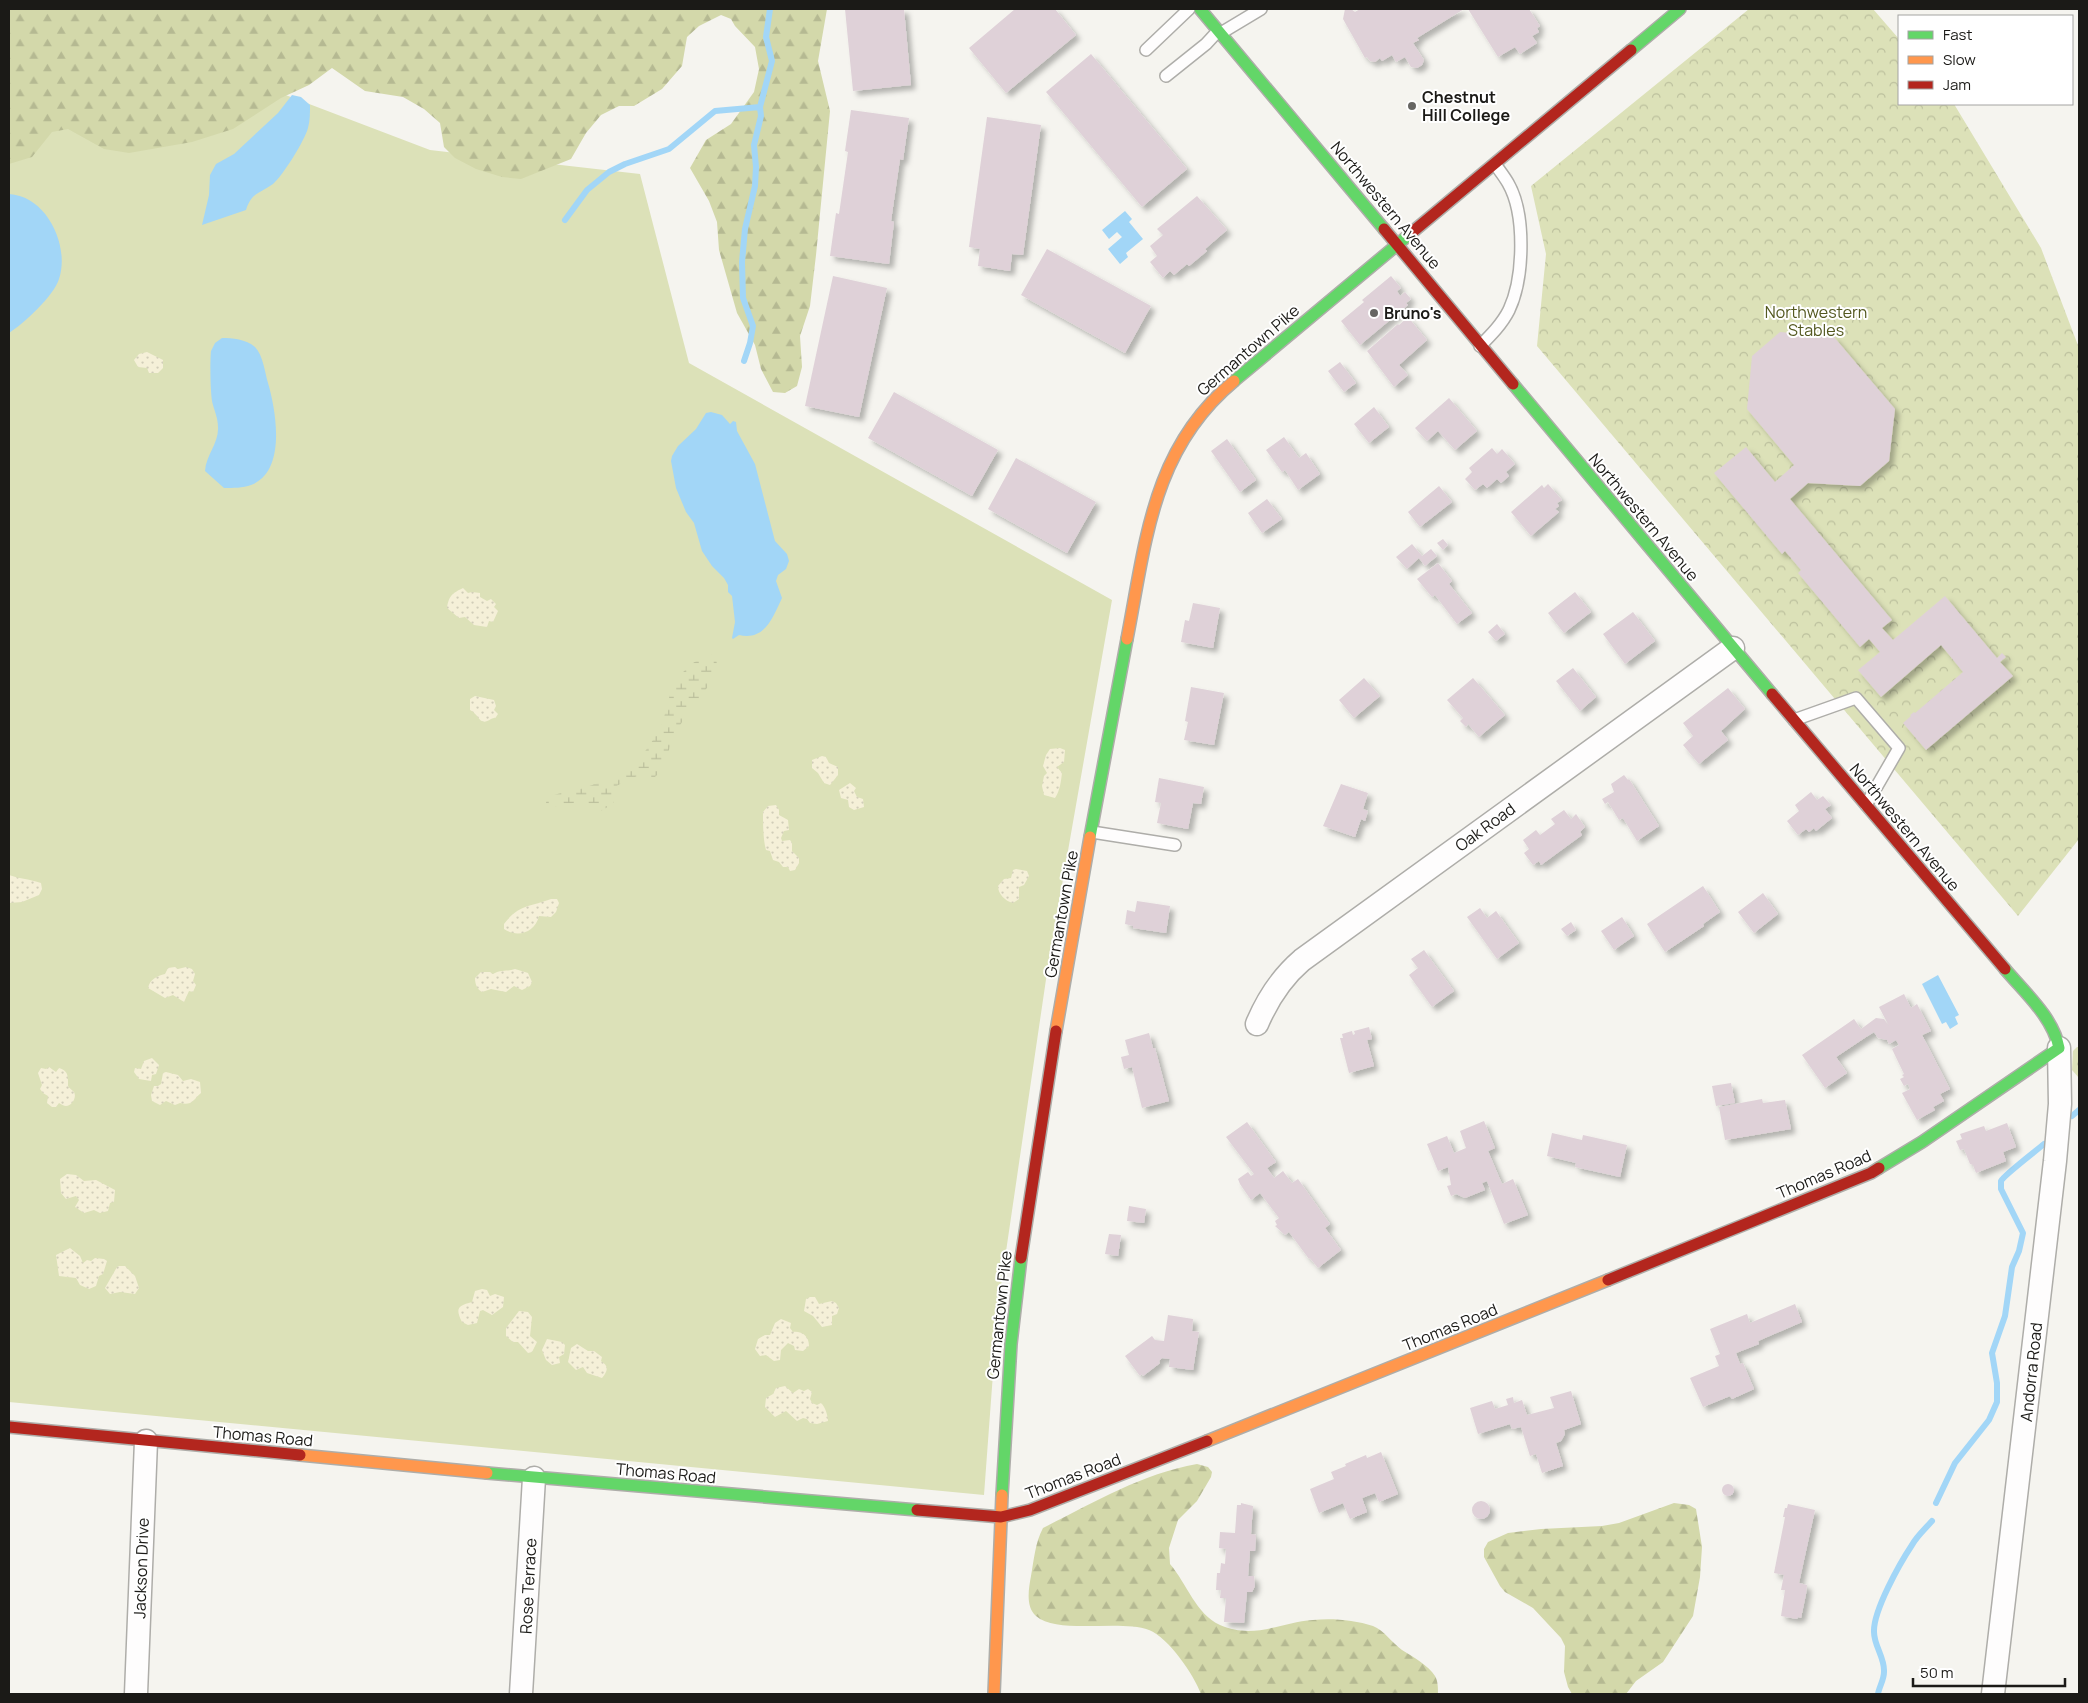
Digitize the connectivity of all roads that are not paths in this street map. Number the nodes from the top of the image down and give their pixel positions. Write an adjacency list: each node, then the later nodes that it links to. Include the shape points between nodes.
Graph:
1 (1189, 9): 6 (lane)
2 (1200, 9): 5 (street, Northwestern Avenue)
3 (1262, 9): 5 (lane)
4 (1680, 9): 8 (street, Germantown Pike)
5 (1220, 32): 7 (lane); 9 (street, Northwestern Avenue)
6 (1146, 50)
7 (1166, 76)
8 (1495, 164): 9 (street, Germantown Pike); 10 (lane, via 1512,194 1521,249 1509,310 1493,334)
9 (1397, 244): 10 (street, Northwestern Avenue); 14 (street, Germantown Pike, via 1215,397 1188,430 1169,464 1149,524)
10 (1480, 346): 11 (street, Northwestern Avenue)
11 (1733, 648): 12 (street, Northwestern Avenue); 16 (street, Oak Road, via 1302,960 1274,990)
12 (1793, 720): 13 (street, Northwestern Avenue); 13 (lane, via 1856,698 1899,748)
13 (1866, 805): 17 (street, Northwestern Avenue, via 2049,1021)
14 (1092, 832): 15 (lane); 21 (street, Germantown Pike, via 1056,1033 1016,1293 1006,1399)
15 (1175, 845)
16 (1257, 1024)
17 (2059, 1048): 21 (street, Thomas Road, via 1922,1142 1872,1172 1230,1432 1030,1510); 25 (street, Andorra Road, via 2060,1104 2056,1151)
18 (9, 1427): 19 (street, Thomas Road)
19 (146, 1441): 20 (street, Thomas Road); 22 (street, Jackson Drive)
20 (534, 1478): 21 (street, Thomas Road); 23 (street, Rose Terrace)
21 (1001, 1517): 24 (street, Germantown Pike)
22 (136, 1694)
23 (521, 1694)
24 (994, 1694)
25 (1993, 1694)

